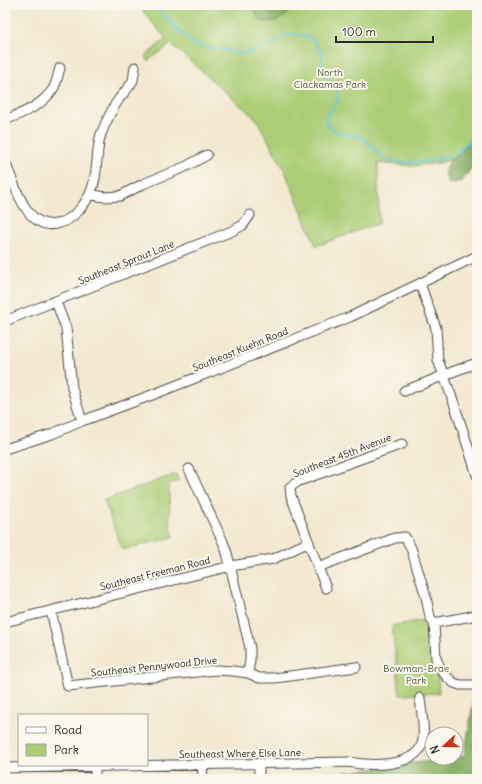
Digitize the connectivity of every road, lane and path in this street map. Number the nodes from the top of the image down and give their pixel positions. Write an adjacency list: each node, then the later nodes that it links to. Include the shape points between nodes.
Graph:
1 (135, 67): 6 (street, via 133,81 112,110 101,136)
2 (60, 68): 3 (street, via 53,89 43,100 30,110)
3 (5, 120)
4 (207, 155): 6 (street, via 120,196 104,197)
5 (5, 162): 6 (street, via 26,211 42,223 55,225 64,222 79,210)
6 (90, 194)
7 (250, 215): 10 (street, Southeast Sprout Lane, via 243,225 232,231)
8 (477, 256): 9 (street, Southeast Kuehn Road)
9 (420, 284): 13 (street, via 436,328 437,355); 15 (street, Southeast Kuehn Road, via 350,316)
10 (56, 302): 11 (street, Southeast Sprout Lane); 15 (street, via 66,328 72,388)
11 (5, 321)
12 (477, 362): 13 (street)
13 (444, 374): 14 (street); 19 (street)
14 (404, 392)
15 (82, 421): 17 (street, Southeast Kuehn Road, via 52,434)
16 (402, 444): 20 (street, Southeast 45th Avenue, via 299,481 290,487)
17 (5, 448)
18 (189, 469): 21 (street, via 223,542)
19 (477, 475)
20 (309, 542): 21 (street, Southeast Freeman Road, via 273,559); 22 (street)
21 (231, 566): 24 (street, Southeast Freeman Road); 29 (street, via 250,648)
22 (318, 567): 23 (street); 27 (street, via 395,538 404,537 411,548 430,617)
23 (326, 588)
24 (51, 611): 26 (street, Southeast Freeman Road); 29 (street, Southeast Pennywood Drive, via 68,686 216,670)
25 (477, 615): 27 (street)
26 (5, 622)
27 (434, 623): 30 (street, via 436,658 440,668 454,683)
28 (356, 667): 29 (street, via 275,678 259,678)
29 (248, 673)
30 (477, 685)
31 (420, 698): 32 (street, Southeast Where Else Lane, via 423,736 421,746 411,758 391,764)
32 (259, 763): 33 (street, Southeast Where Else Lane); 38 (street)
33 (202, 765): 34 (street, Southeast Where Else Lane); 37 (street)
34 (95, 767): 35 (street, Southeast Where Else Lane); 36 (street)
35 (5, 768)
36 (95, 779)
37 (203, 779)
38 (259, 779)

